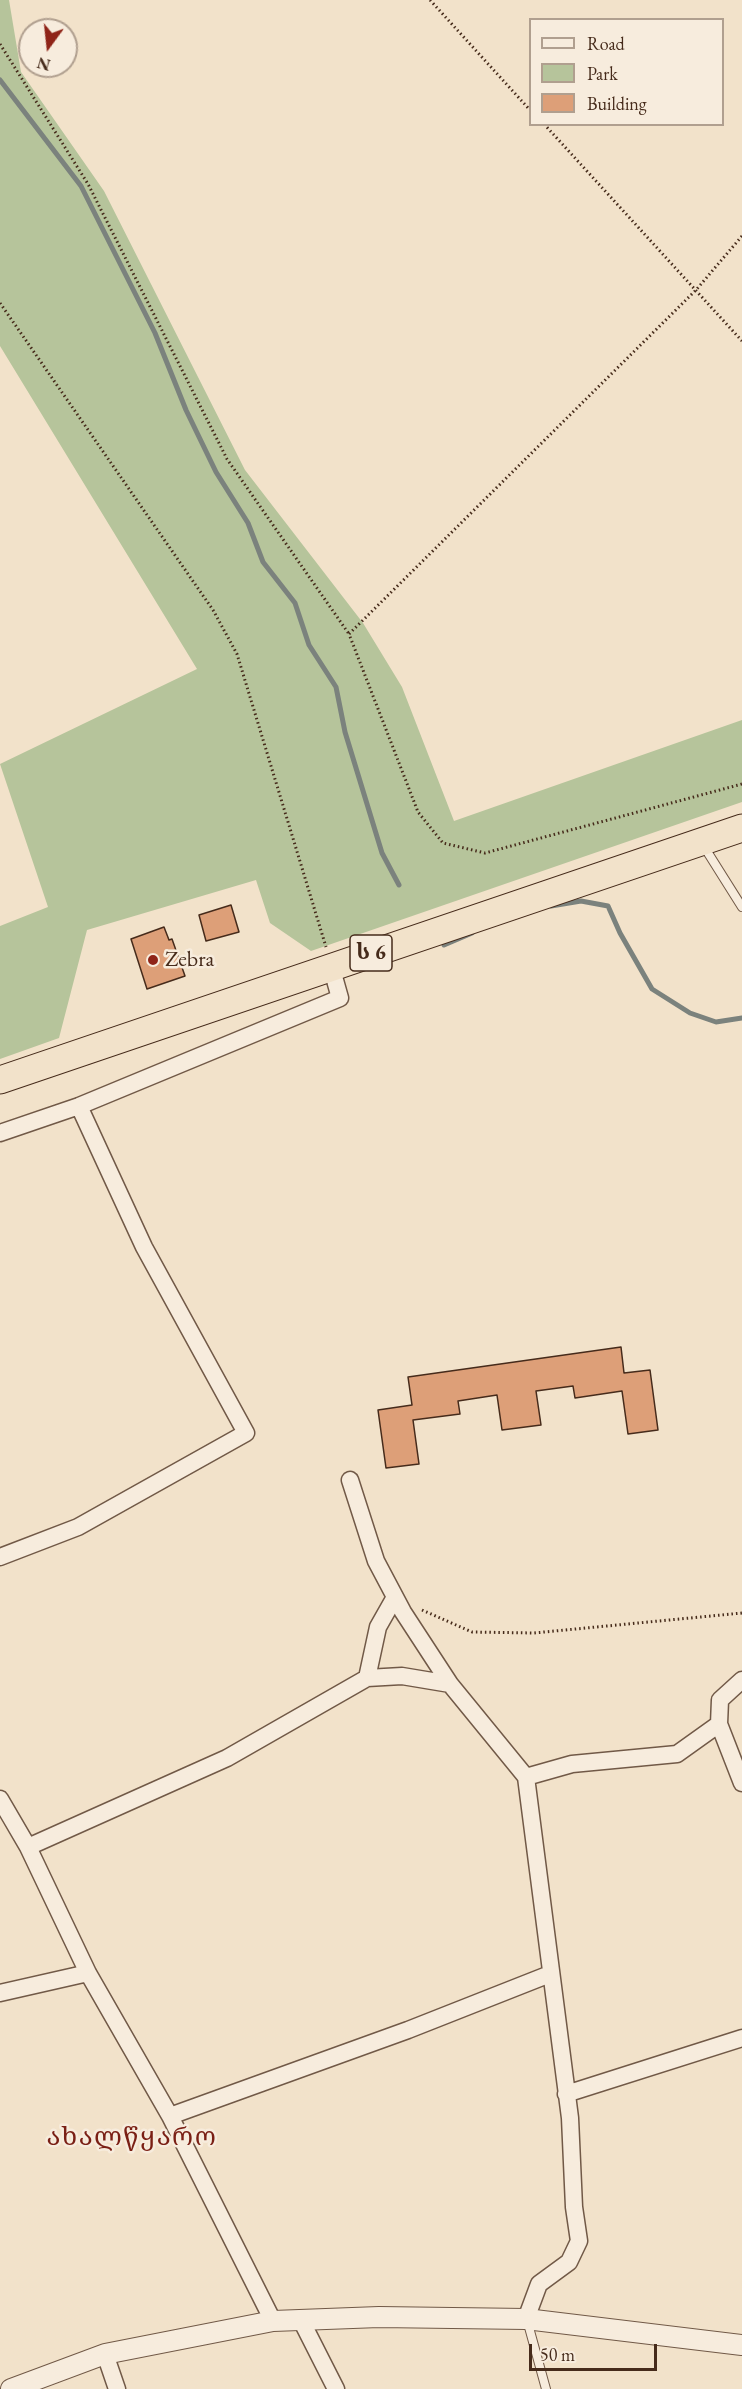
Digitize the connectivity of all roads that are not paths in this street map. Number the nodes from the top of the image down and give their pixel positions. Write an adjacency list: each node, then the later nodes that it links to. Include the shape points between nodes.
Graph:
1 (742, 828): 2 (highway, ს 6)
2 (701, 842): 3 (lane); 4 (highway, ს 6)
3 (742, 907)
4 (332, 966): 5 (highway, ს 6); 6 (street, via 340,998)
5 (0, 1080)
6 (79, 1106): 7 (street); 9 (street, via 144,1246 246,1433 78,1527)
7 (0, 1133)
8 (350, 1480): 10 (street, via 376,1561)
9 (0, 1557)
10 (395, 1597): 11 (street, via 378,1627); 13 (street)
11 (367, 1678): 13 (street, via 402,1676); 18 (street, via 227,1758)
12 (742, 1680): 14 (street, via 720,1700)
13 (450, 1684): 15 (street)
14 (719, 1724): 15 (street, via 676,1754 572,1764); 16 (street)
15 (526, 1777): 20 (street)
16 (742, 1783)
17 (0, 1799): 18 (street)
18 (28, 1847): 19 (street)
19 (88, 1973): 21 (street); 24 (street)
20 (550, 1974): 23 (street); 24 (street)
21 (0, 1993)
22 (742, 2038): 23 (street)
23 (566, 2094): 25 (street, via 579,2241 569,2262 539,2284)
24 (170, 2116): 26 (street)
25 (526, 2319): 27 (street, via 379,2317); 28 (street); 33 (lane)
26 (273, 2321): 27 (street); 29 (street)
27 (302, 2322): 32 (street)
28 (742, 2345)
29 (105, 2354): 30 (street); 31 (street)
30 (11, 2389)
31 (117, 2389)
32 (336, 2389)
33 (546, 2389)

